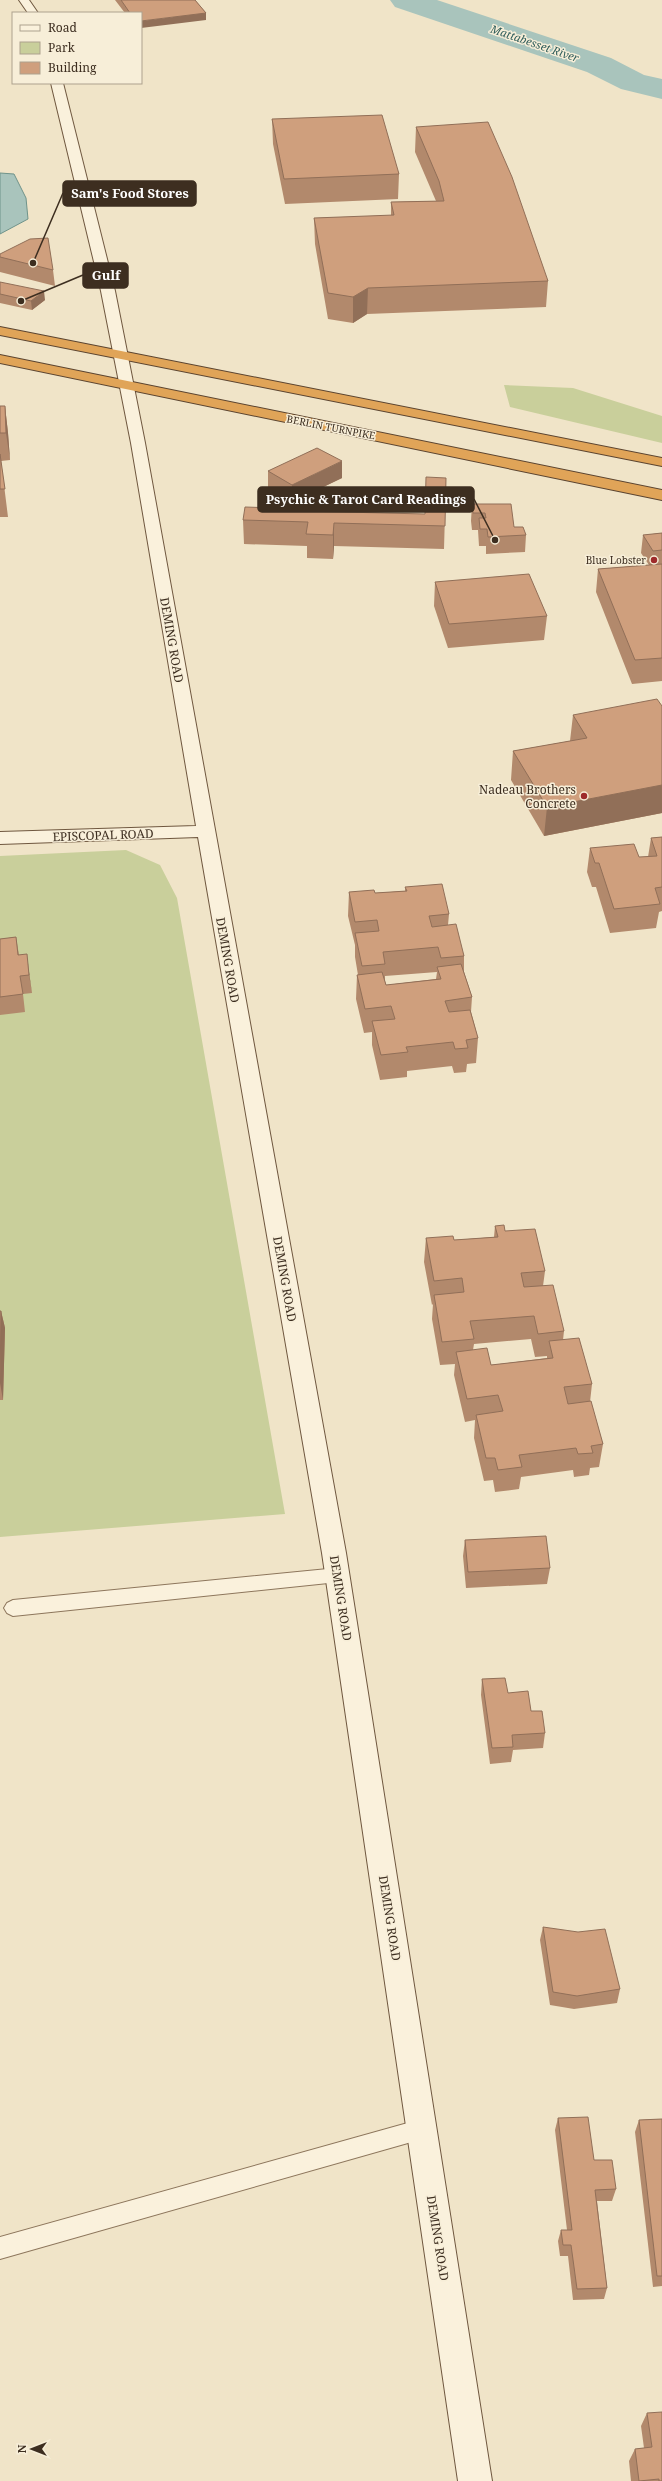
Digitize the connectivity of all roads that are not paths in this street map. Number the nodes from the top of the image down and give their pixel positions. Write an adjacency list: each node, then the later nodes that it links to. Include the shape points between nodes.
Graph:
1 (24, 0): 2 (street)
2 (32, 12)
3 (57, 84): 5 (street, DEMING ROAD, via 108,291)
4 (0, 331): 5 (highway)
5 (121, 356): 7 (street, DEMING ROAD); 8 (highway)
6 (0, 359): 7 (highway, BERLIN TURNPIKE)
7 (127, 386): 9 (highway, BERLIN TURNPIKE); 10 (street, DEMING ROAD)
8 (662, 462)
9 (662, 495)
10 (205, 831): 11 (street, EPISCOPAL ROAD); 12 (street, DEMING ROAD)
11 (0, 838)
12 (338, 1575): 13 (lane); 14 (street, DEMING ROAD)
13 (13, 1608)
14 (422, 2129): 15 (lane); 16 (street, DEMING ROAD)
15 (0, 2248)
16 (475, 2481)

